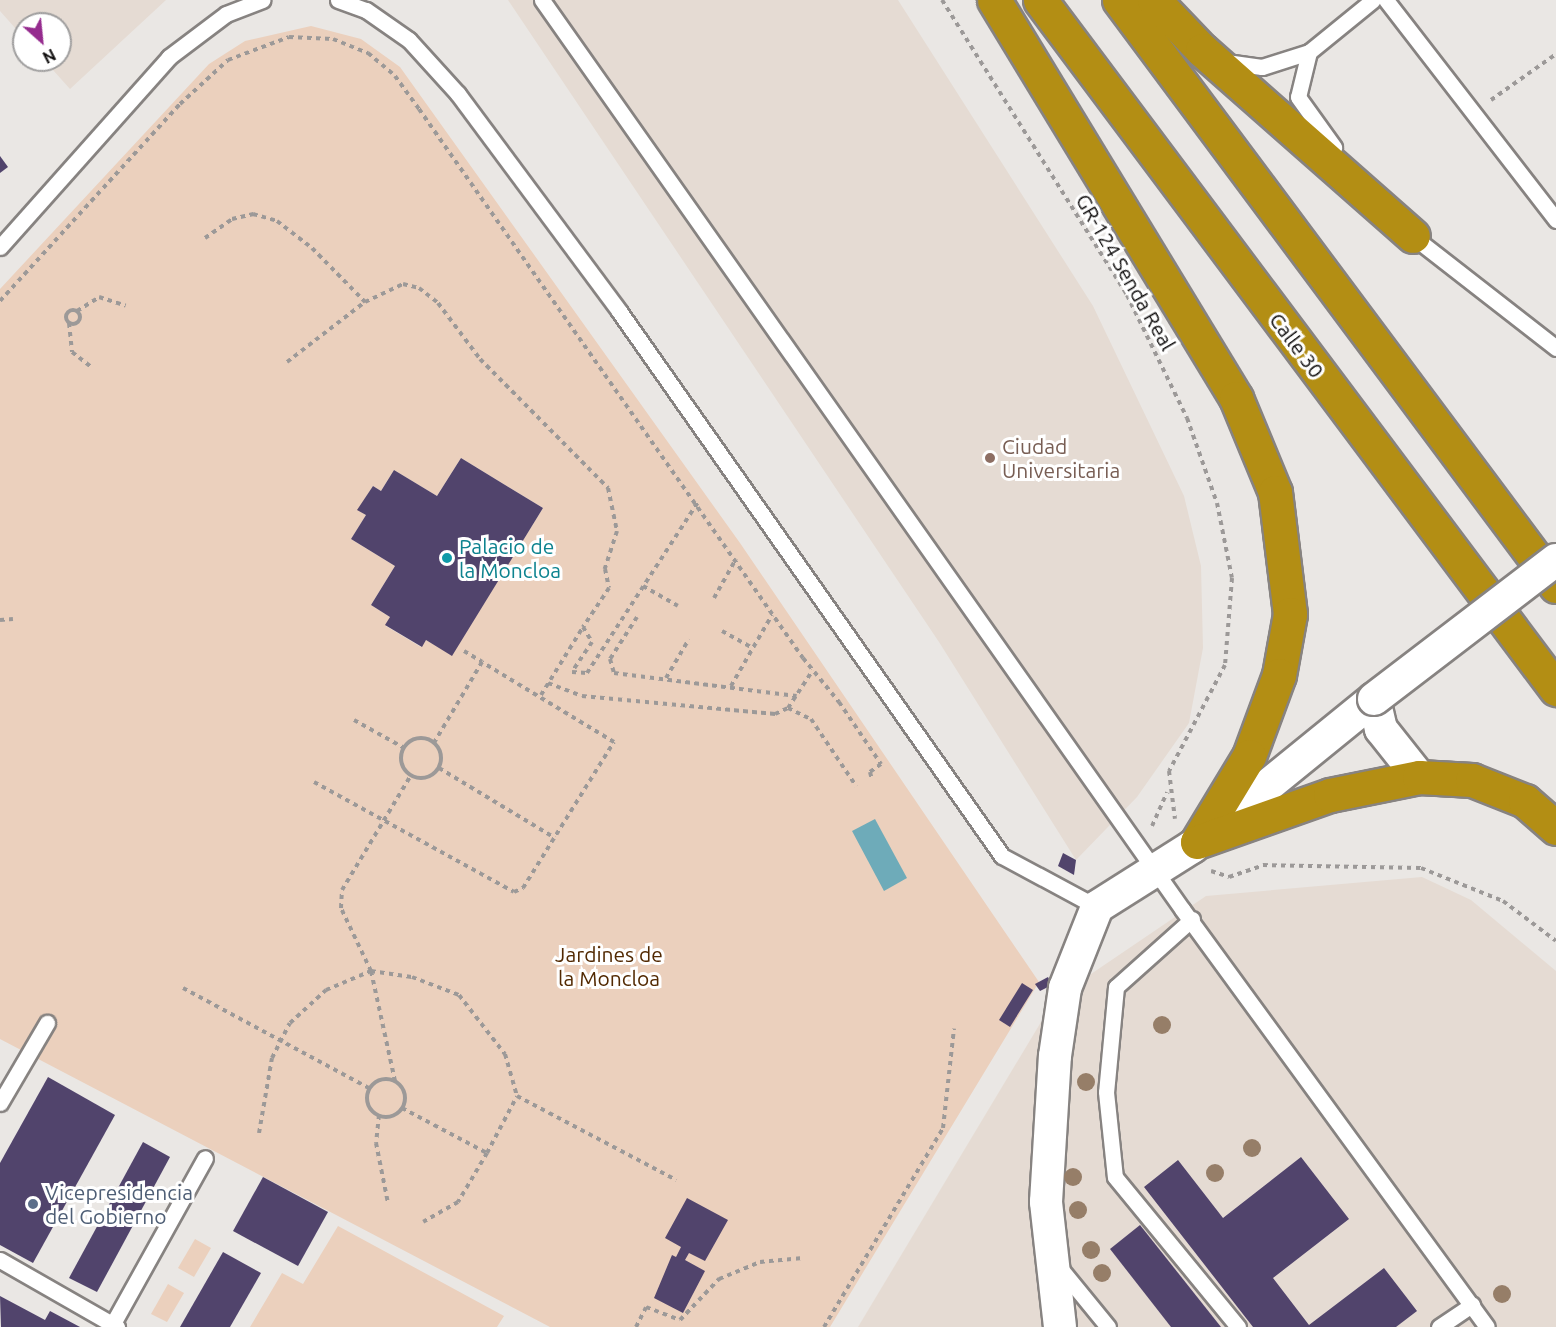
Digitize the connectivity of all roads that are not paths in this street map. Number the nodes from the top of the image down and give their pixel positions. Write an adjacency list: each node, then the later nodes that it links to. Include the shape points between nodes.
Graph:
1 (262, 0): 14 (lane, via 226,14 169,57)
2 (338, 0): 24 (lane, via 366,10 409,40 458,94 619,311 1002,856)
3 (542, 0): 23 (lane)
4 (994, 0): 22 (highway, via 1236,398 1275,492 1290,614 1279,675 1249,756)
5 (1040, 0): 18 (highway, Calle 30)
6 (1119, 0): 17 (highway)
7 (1154, 0): 10 (highway)
8 (1373, 0): 11 (lane)
9 (1386, 0): 12 (lane)
10 (1202, 50): 11 (lane, via 1229,63 1263,67); 13 (highway)
11 (1309, 52): 13 (lane, via 1298,97 1317,129)
12 (1556, 220)
13 (1413, 236): 15 (lane)
14 (3, 237)
15 (1556, 348)
16 (1556, 560): 19 (street, bridge)
17 (1556, 586)
18 (1556, 689)
19 (1374, 699): 20 (street, via 1381,729); 22 (street)
20 (1419, 777): 21 (highway, via 1472,780 1525,801); 22 (highway, via 1330,795)
21 (1556, 828)
22 (1194, 844): 23 (street)
23 (1155, 871): 24 (street); 25 (lane)
24 (1097, 907): 29 (street, via 1065,988 1055,1056 1046,1202)
25 (1192, 919): 31 (lane); 35 (lane, via 1116,987 1106,1092 1115,1177)
26 (47, 1023): 27 (lane)
27 (0, 1103)
28 (205, 1158): 32 (lane)
29 (1050, 1258): 33 (street); 34 (lane, via 1074,1280)
30 (0, 1260): 32 (lane)
31 (1472, 1305): 36 (lane); 37 (lane)
32 (114, 1326)
33 (1060, 1327)
34 (1108, 1327)
35 (1238, 1327)
36 (1440, 1327)
37 (1487, 1327)

